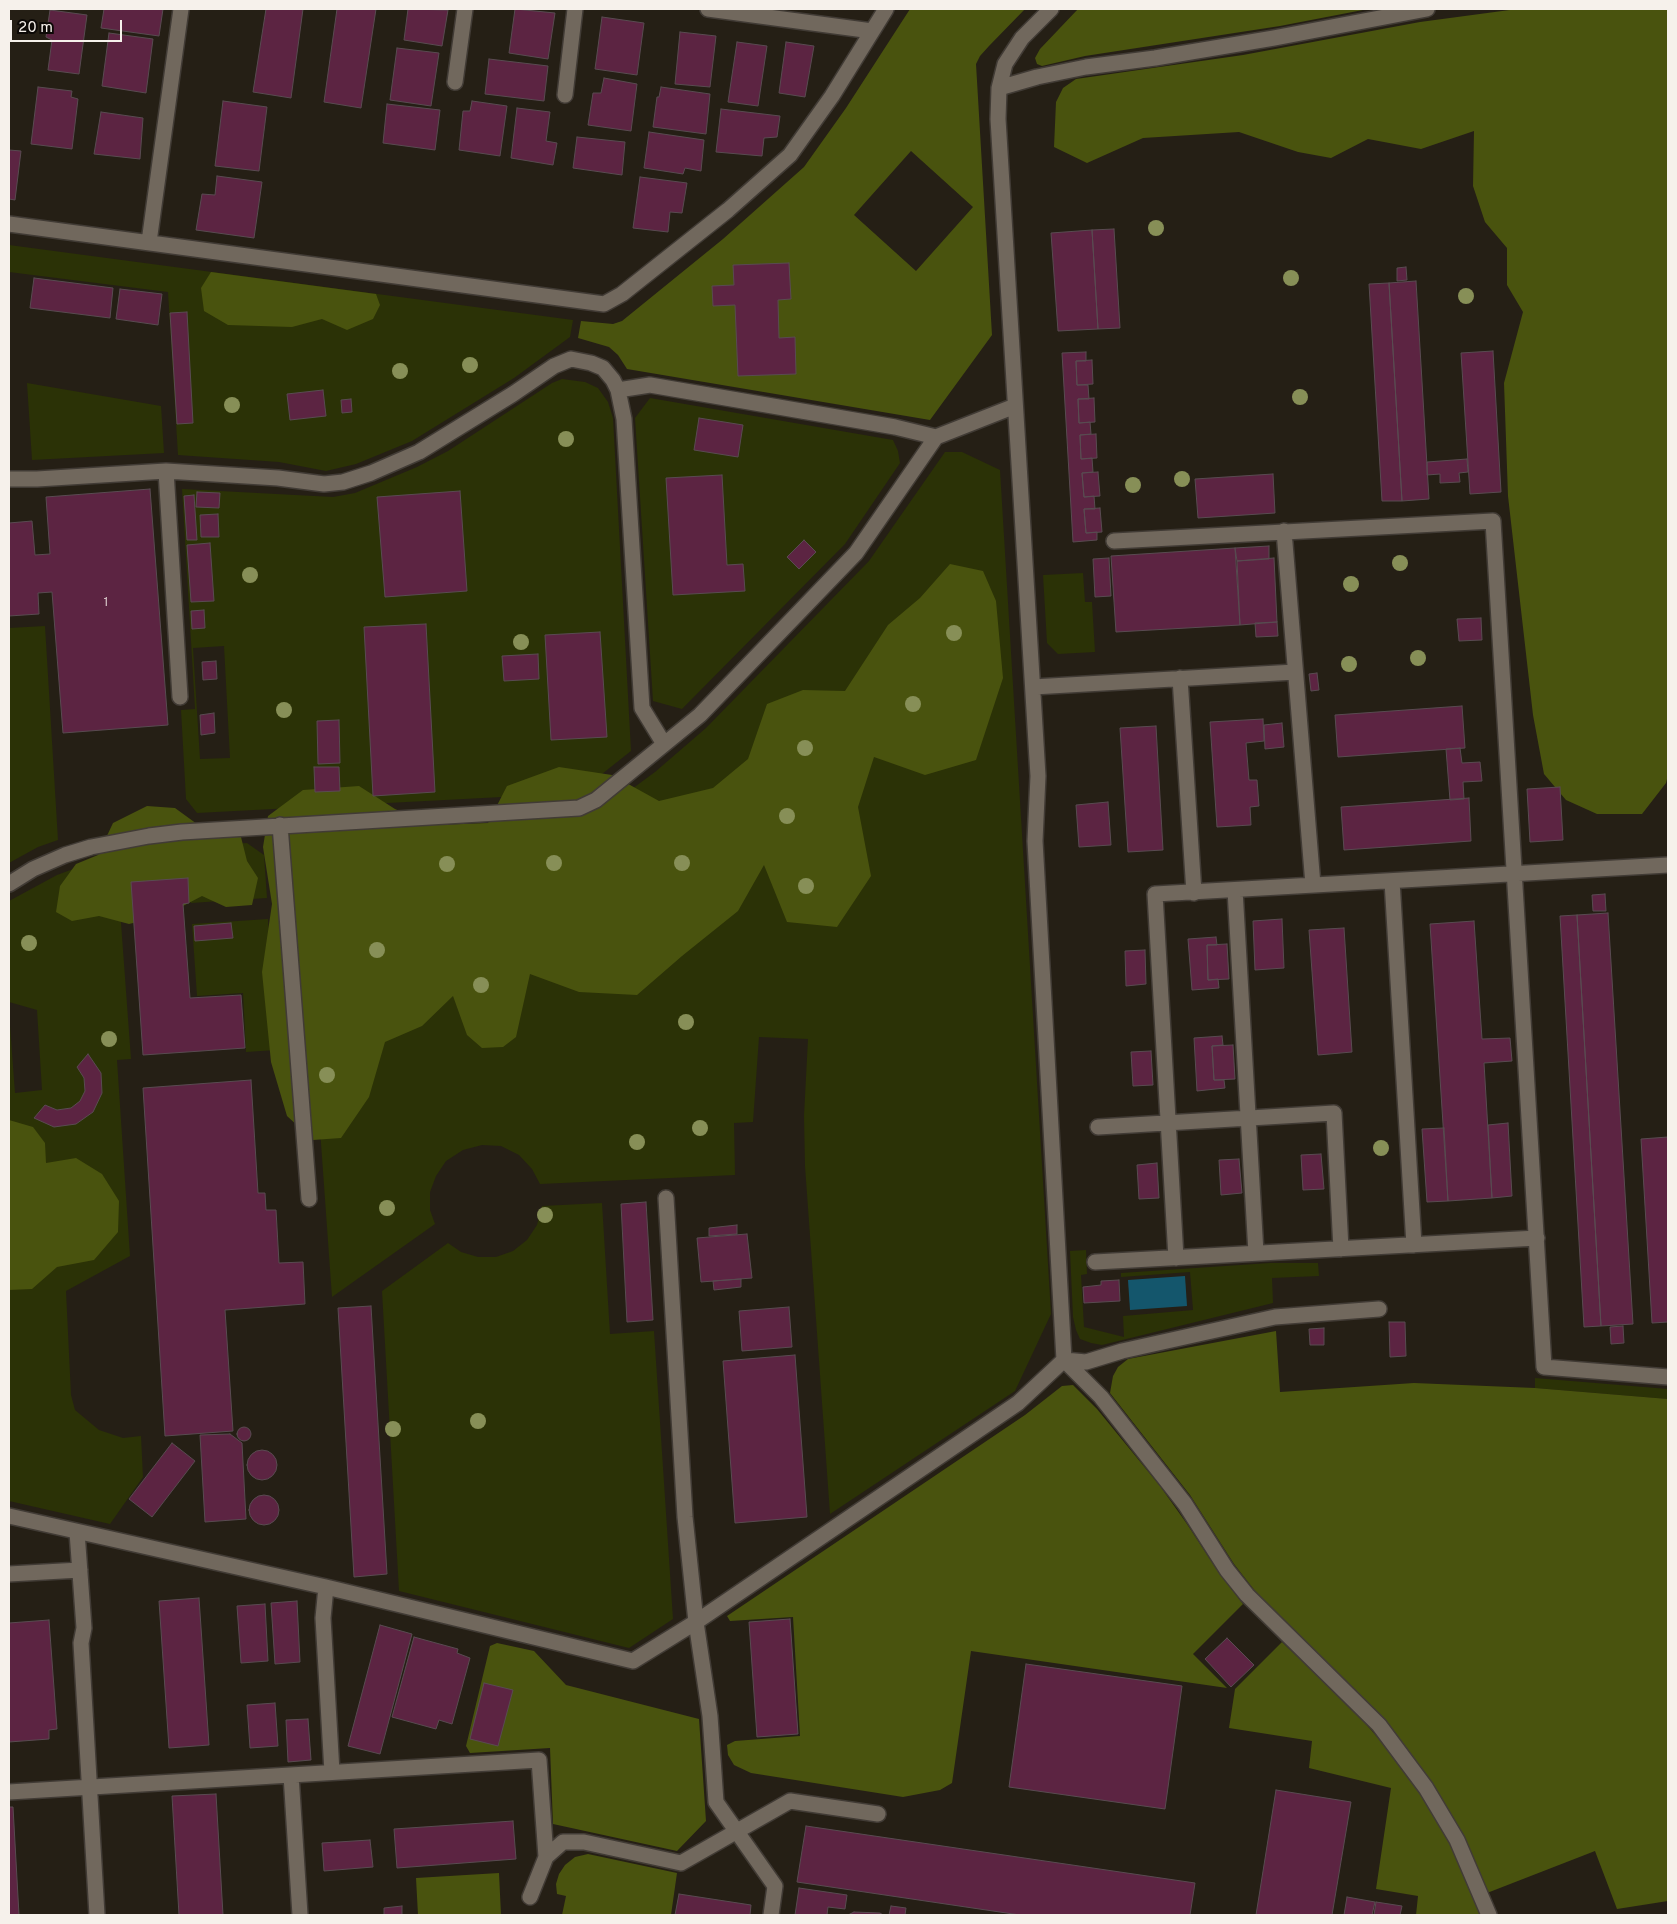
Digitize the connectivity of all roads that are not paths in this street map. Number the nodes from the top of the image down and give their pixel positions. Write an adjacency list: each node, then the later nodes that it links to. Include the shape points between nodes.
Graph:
1 (180, 9): 13 (street)
2 (464, 9): 9 (street)
3 (576, 9): 11 (street)
4 (708, 9): 8 (street)
5 (886, 9): 8 (street)
6 (1052, 9): 10 (street, via 1022,38 1005,64)
7 (1427, 9): 10 (street, via 1274,38 1037,76)
8 (872, 31): 13 (street, via 790,155 728,210 622,294 604,304)
9 (455, 82)
10 (998, 88): 15 (street)
11 (565, 95)
12 (9, 224): 13 (street)
13 (149, 242)
14 (618, 390): 16 (street, via 650,385 895,427); 17 (street, via 603,368 571,359 554,366 418,452 343,482 324,484); 25 (street, via 624,419 642,708)
15 (1015, 406): 16 (street); 23 (street)
16 (936, 437): 25 (street, via 856,553 700,715)
17 (166, 472): 18 (street); 24 (street)
18 (9, 478)
19 (1284, 531): 20 (street); 21 (street); 28 (street, via 1493,521)
20 (1114, 541)
21 (1295, 672): 22 (street); 31 (street)
22 (1180, 678): 23 (street); 33 (street)
23 (1032, 687): 46 (street, via 1038,776 1035,841)
24 (180, 697)
25 (664, 744): 26 (street, via 596,800 579,808)
26 (280, 825): 30 (street, via 182,832 90,847 65,855); 38 (street)
27 (1668, 865): 28 (street)
28 (1515, 874): 29 (street); 39 (street)
29 (1392, 881): 31 (street); 40 (street)
30 (9, 884)
31 (1314, 886): 32 (street)
32 (1234, 890): 33 (street); 34 (street)
33 (1194, 892): 35 (street, via 1155,894)
34 (1248, 1118): 35 (street); 41 (street, via 1334,1113); 42 (street)
35 (1168, 1123): 36 (street); 43 (street)
36 (1098, 1127)
37 (666, 1198): 53 (street, via 685,1517)
38 (309, 1199)
39 (1537, 1238): 40 (street); 47 (street, via 1544,1367)
40 (1414, 1245): 41 (street)
41 (1341, 1249): 42 (street)
42 (1256, 1254): 43 (street)
43 (1176, 1258): 44 (street)
44 (1095, 1262)
45 (1380, 1309): 46 (street, via 1275,1317 1086,1362)
46 (1064, 1360): 53 (street, via 1018,1403); 65 (street, via 1101,1397 1185,1504 1247,1595 1379,1725 1426,1788 1457,1840)
47 (1668, 1377)
48 (9, 1516): 49 (street)
49 (77, 1532): 50 (street); 52 (street)
50 (80, 1570): 51 (street); 56 (street)
51 (9, 1574)
52 (326, 1587): 53 (street, via 633,1661); 54 (street, via 323,1618)
53 (696, 1622): 59 (street, via 710,1716 716,1802)
54 (332, 1772): 55 (street); 60 (street, via 539,1760)
55 (291, 1775): 56 (street); 63 (street)
56 (89, 1787): 57 (street); 62 (street)
57 (9, 1792)
58 (878, 1814): 59 (street, via 790,1801)
59 (737, 1832): 60 (street, via 681,1863 584,1842 563,1842); 64 (street, via 775,1886)
60 (546, 1857): 61 (street)
61 (530, 1897)
62 (97, 1915)
63 (300, 1915)
64 (771, 1915)
65 (1489, 1915)

